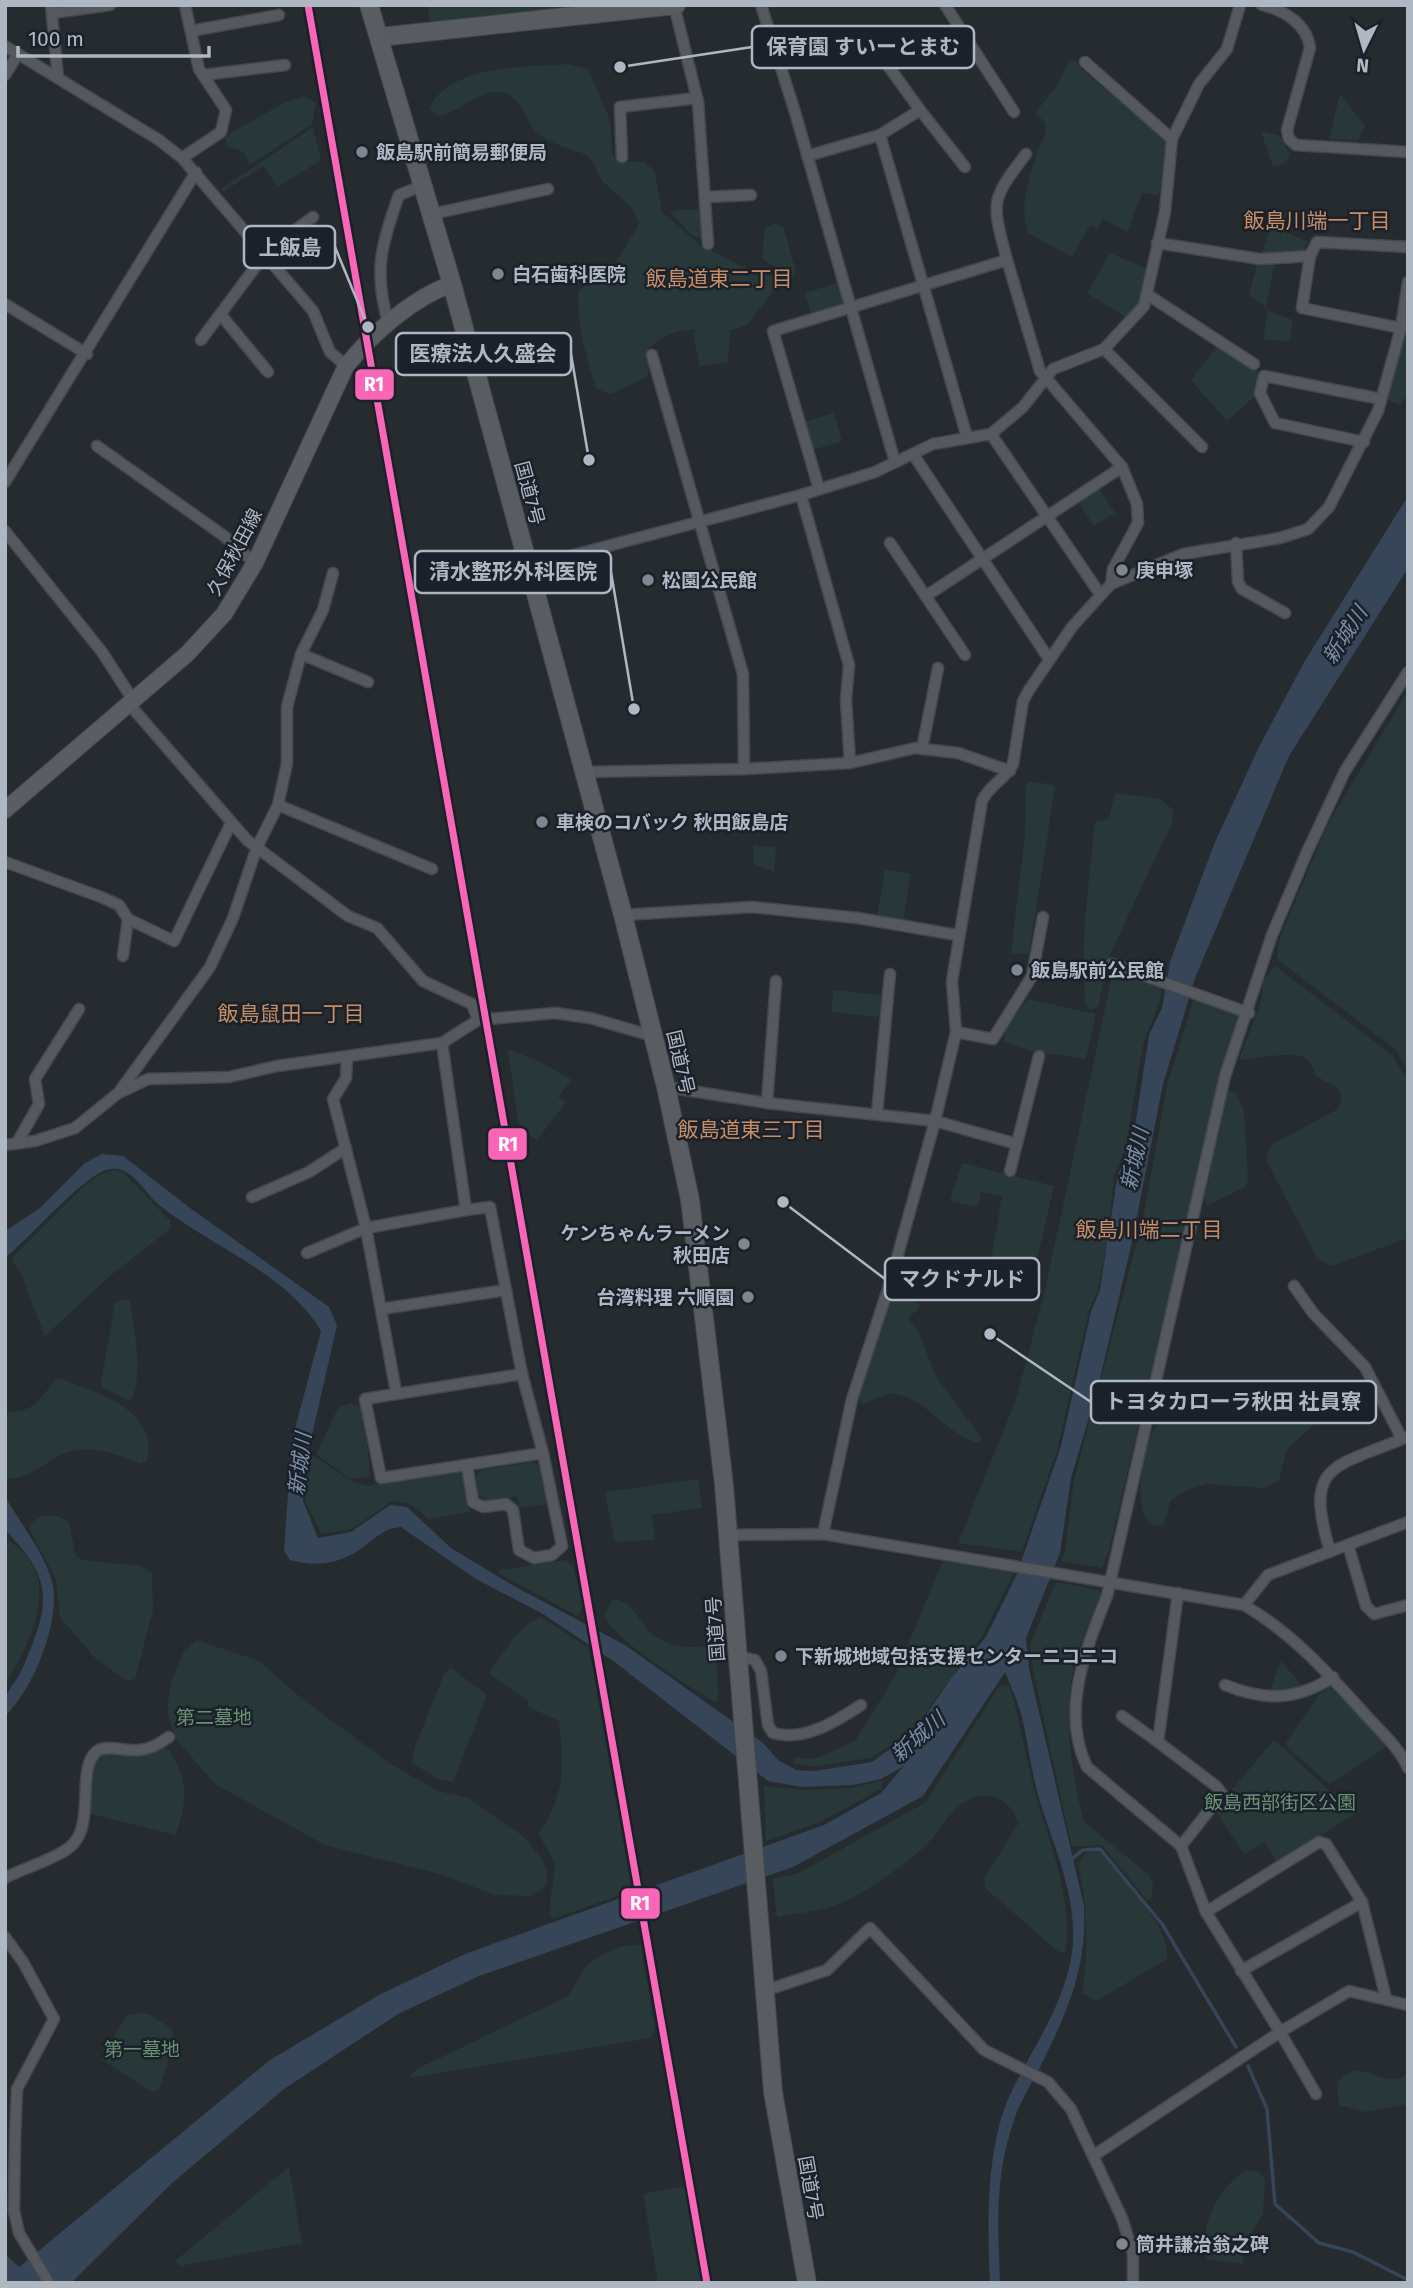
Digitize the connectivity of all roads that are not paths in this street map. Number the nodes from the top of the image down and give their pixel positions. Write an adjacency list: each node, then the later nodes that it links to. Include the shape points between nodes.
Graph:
1 (110, 5): 9 (street)
2 (185, 5): 11 (street)
3 (369, 5): 12 (highway, 国道7号)
4 (675, 5): 12 (main road); 21 (street)
5 (761, 5): 28 (street)
6 (945, 5): 23 (street)
7 (1240, 5): 25 (street, via 1227,49 1199,83)
8 (1262, 5): 26 (street, via 1280,10 1309,40 1287,130 1289,139 1296,145)
9 (52, 9): 20 (street)
10 (279, 15): 11 (street)
11 (191, 31): 19 (street)
12 (380, 37): 33 (highway, 国道7号)
13 (5, 46): 14 (street)
14 (18, 54): 18 (street); 20 (street)
15 (881, 56): 22 (street)
16 (1086, 62): 25 (street)
17 (285, 65): 19 (street)
18 (5, 75)
19 (203, 75): 30 (street, via 226,110 221,132)
20 (58, 78): 30 (street)
21 (697, 97): 29 (street, via 620,107); 36 (street)
22 (920, 110): 24 (street); 31 (street)
23 (1014, 112)
24 (880, 135): 28 (street); 47 (street)
25 (1172, 139): 39 (street)
26 (1408, 152)
27 (1026, 154): 44 (street, via 996,197)
28 (807, 156): 50 (street)
29 (622, 157)
30 (182, 158): 32 (street)
31 (965, 167)
32 (196, 172): 42 (street); 56 (street)
33 (424, 185): 37 (highway, 国道7号); 52 (street, via 398,195 382,248 379,282)
34 (548, 189): 37 (street)
35 (751, 195): 36 (street)
36 (705, 197): 40 (street)
37 (432, 214): 46 (highway, 国道7号)
38 (313, 217): 42 (street)
39 (1157, 243): 43 (street, via 1260,259); 48 (street)
40 (708, 244)
41 (1408, 247): 43 (street, via 1317,242)
42 (264, 256): 51 (street); 59 (street, via 313,311 330,352)
43 (1310, 256): 53 (street, via 1302,308)
44 (1007, 260): 47 (street); 61 (street)
45 (1408, 282): 53 (street)
46 (452, 284): 52 (main road, 久保秋田線, via 429,292); 81 (highway, 国道7号)
47 (923, 284): 50 (street); 64 (street)
48 (1147, 295): 55 (street, via 1144,306); 58 (street)
49 (5, 304): 56 (street)
50 (850, 307): 69 (street); 72 (street, via 773,331)
51 (221, 315): 54 (street); 60 (street)
52 (389, 325): 59 (main road, 久保秋田線)
53 (1401, 328): 62 (street)
54 (201, 340)
55 (1104, 349): 61 (street, via 1053,369); 67 (street)
56 (87, 354): 71 (street)
57 (652, 355): 75 (street)
58 (1254, 364)
59 (346, 366): 80 (main road, 久保秋田線)
60 (268, 373)
61 (1044, 378): 63 (street, via 1023,407); 70 (street)
62 (1381, 399): 65 (street); 65 (street, via 1264,376 1261,393 1275,423)
63 (991, 434): 64 (street); 74 (street)
64 (967, 437): 68 (street, via 933,444)
65 (1364, 442): 78 (street, via 1328,507 1308,529)
66 (97, 446): 80 (street)
67 (1202, 447)
68 (913, 454): 69 (street); 79 (street)
69 (895, 462): 72 (street)
70 (1122, 467): 74 (street); 83 (street, via 1138,504 1138,523 1113,569)
71 (5, 482)
72 (819, 489): 73 (street)
73 (801, 495): 75 (street); 95 (street, via 849,665)
74 (1045, 517): 79 (street); 84 (street)
75 (700, 522): 81 (street); 96 (street, via 743,674)
76 (5, 531): 93 (street, via 102,652)
77 (890, 543): 85 (street)
78 (1236, 543): 83 (street, via 1183,554); 86 (street, via 1242,589)
79 (983, 559): 85 (street); 89 (street)
80 (255, 563): 93 (main road, 久保秋田線, via 224,614 187,654)
81 (528, 567): 98 (highway, 国道7号)
82 (334, 573): 87 (street, via 323,610)
83 (1111, 584): 84 (street)
84 (1100, 594): 89 (street)
85 (926, 596): 88 (street)
86 (1285, 613)
87 (301, 654): 92 (street); 99 (street, via 287,707 287,763)
88 (965, 656)
89 (1049, 659): 97 (street, via 1023,701)
90 (938, 668): 94 (street)
91 (1408, 672): 114 (street, via 1345,771)
92 (368, 682)
93 (131, 702): 100 (main road, 久保秋田線); 101 (street)
94 (922, 749): 95 (street); 97 (street, via 958,753)
95 (850, 763): 96 (street)
96 (744, 769): 98 (street)
97 (1010, 771): 108 (street, via 982,801)
98 (583, 772): 105 (highway, 国道7号)
99 (278, 805): 102 (street); 104 (street)
100 (5, 810)
101 (231, 823): 102 (street); 107 (street, via 174,941)
102 (257, 847): 115 (street, via 348,916 377,928 423,981 472,1004); 122 (street, via 211,967)
103 (5, 862): 107 (street, via 119,905)
104 (432, 869)
105 (623, 915): 108 (street, via 752,907); 117 (highway, 国道7号)
106 (1044, 917): 116 (street, via 1032,975 993,1039)
107 (128, 919): 109 (street)
108 (957, 935): 116 (street, via 952,981)
109 (123, 956)
110 (1112, 964): 114 (street)
111 (890, 974): 124 (street)
112 (776, 981): 123 (street)
113 (79, 1009): 127 (street, via 35,1079 39,1104)
114 (1244, 1010): 149 (street)
115 (478, 1020): 117 (street, via 555,1013); 118 (street)
116 (956, 1032): 125 (street)
117 (653, 1036): 121 (highway, 国道7号)
118 (442, 1043): 120 (street); 131 (street)
119 (1040, 1056): 126 (street)
120 (347, 1058): 122 (street, via 229,1077 148,1079); 128 (street, via 346,1078 333,1099)
121 (666, 1087): 123 (street); 146 (highway, 国道7号, via 703,1291)
122 (117, 1094): 127 (street, via 75,1128)
123 (767, 1103): 124 (street)
124 (877, 1114): 125 (street)
125 (935, 1121): 126 (street); 135 (street)
126 (1017, 1143): 129 (street)
127 (11, 1144)
128 (345, 1148): 130 (street, via 309,1172); 132 (street)
129 (1010, 1171)
130 (252, 1197)
131 (466, 1210): 132 (street); 137 (street, via 490,1207)
132 (366, 1228): 133 (street); 138 (street)
133 (307, 1253)
134 (979, 1275): 135 (street, via 946,1279 919,1290)
135 (890, 1283): 145 (street, via 852,1399)
136 (1294, 1286): 141 (street, via 1313,1313 1365,1367)
137 (506, 1290): 138 (street); 139 (street)
138 (381, 1309): 140 (street)
139 (522, 1374): 140 (street); 142 (street)
140 (397, 1392): 143 (street, via 365,1399 381,1478)
141 (1405, 1438): 148 (street, via 1333,1469 1321,1485 1320,1516)
142 (543, 1453): 143 (street); 143 (street, via 562,1546 552,1555 534,1558 519,1550 513,1510 506,1504 483,1507 473,1502)
143 (467, 1466)
144 (1408, 1522): 147 (street)
145 (823, 1534): 146 (street); 149 (street)
146 (728, 1535): 153 (highway, 国道7号)
147 (1348, 1545): 148 (street); 152 (street, via 1366,1606 1374,1614)
148 (1330, 1551): 151 (street, via 1268,1575)
149 (1108, 1582): 150 (street); 161 (street, via 1079,1670 1078,1748 1087,1767)
150 (1178, 1593): 151 (street); 159 (street)
151 (1244, 1605): 154 (street, via 1299,1644)
152 (1408, 1605)
153 (738, 1656): 156 (street, via 755,1660 761,1671 768,1726 773,1733 828,1726); 167 (highway, 国道7号)
154 (1334, 1677): 155 (street, via 1314,1690 1270,1697); 160 (street)
155 (1225, 1685)
156 (861, 1705)
157 (1122, 1716): 159 (street)
158 (169, 1737): 162 (street, via 139,1751 96,1752 90,1763 84,1822 74,1843)
159 (1158, 1742): 161 (street, via 1222,1794)
160 (1408, 1768)
161 (1181, 1846): 164 (street)
162 (5, 1878)
163 (1362, 1902): 164 (street, via 1326,1844 1319,1842); 166 (street); 168 (street)
164 (1206, 1912): 166 (street)
165 (5, 1937): 173 (street, via 54,2019 16,2089 14,2211 19,2232)
166 (1241, 1971): 170 (street)
167 (766, 1990): 172 (street, via 827,1970 870,1928 984,2050 1048,2082 1071,2109); 174 (highway, 国道7号, via 772,2092)
168 (1386, 1998): 169 (street); 170 (street, via 1349,1991)
169 (1408, 2005)
170 (1280, 2032): 171 (street); 172 (street)
171 (1316, 2094)
172 (1093, 2156): 175 (street, via 1133,2254)
173 (50, 2283)
174 (807, 2283)
175 (1133, 2283)

